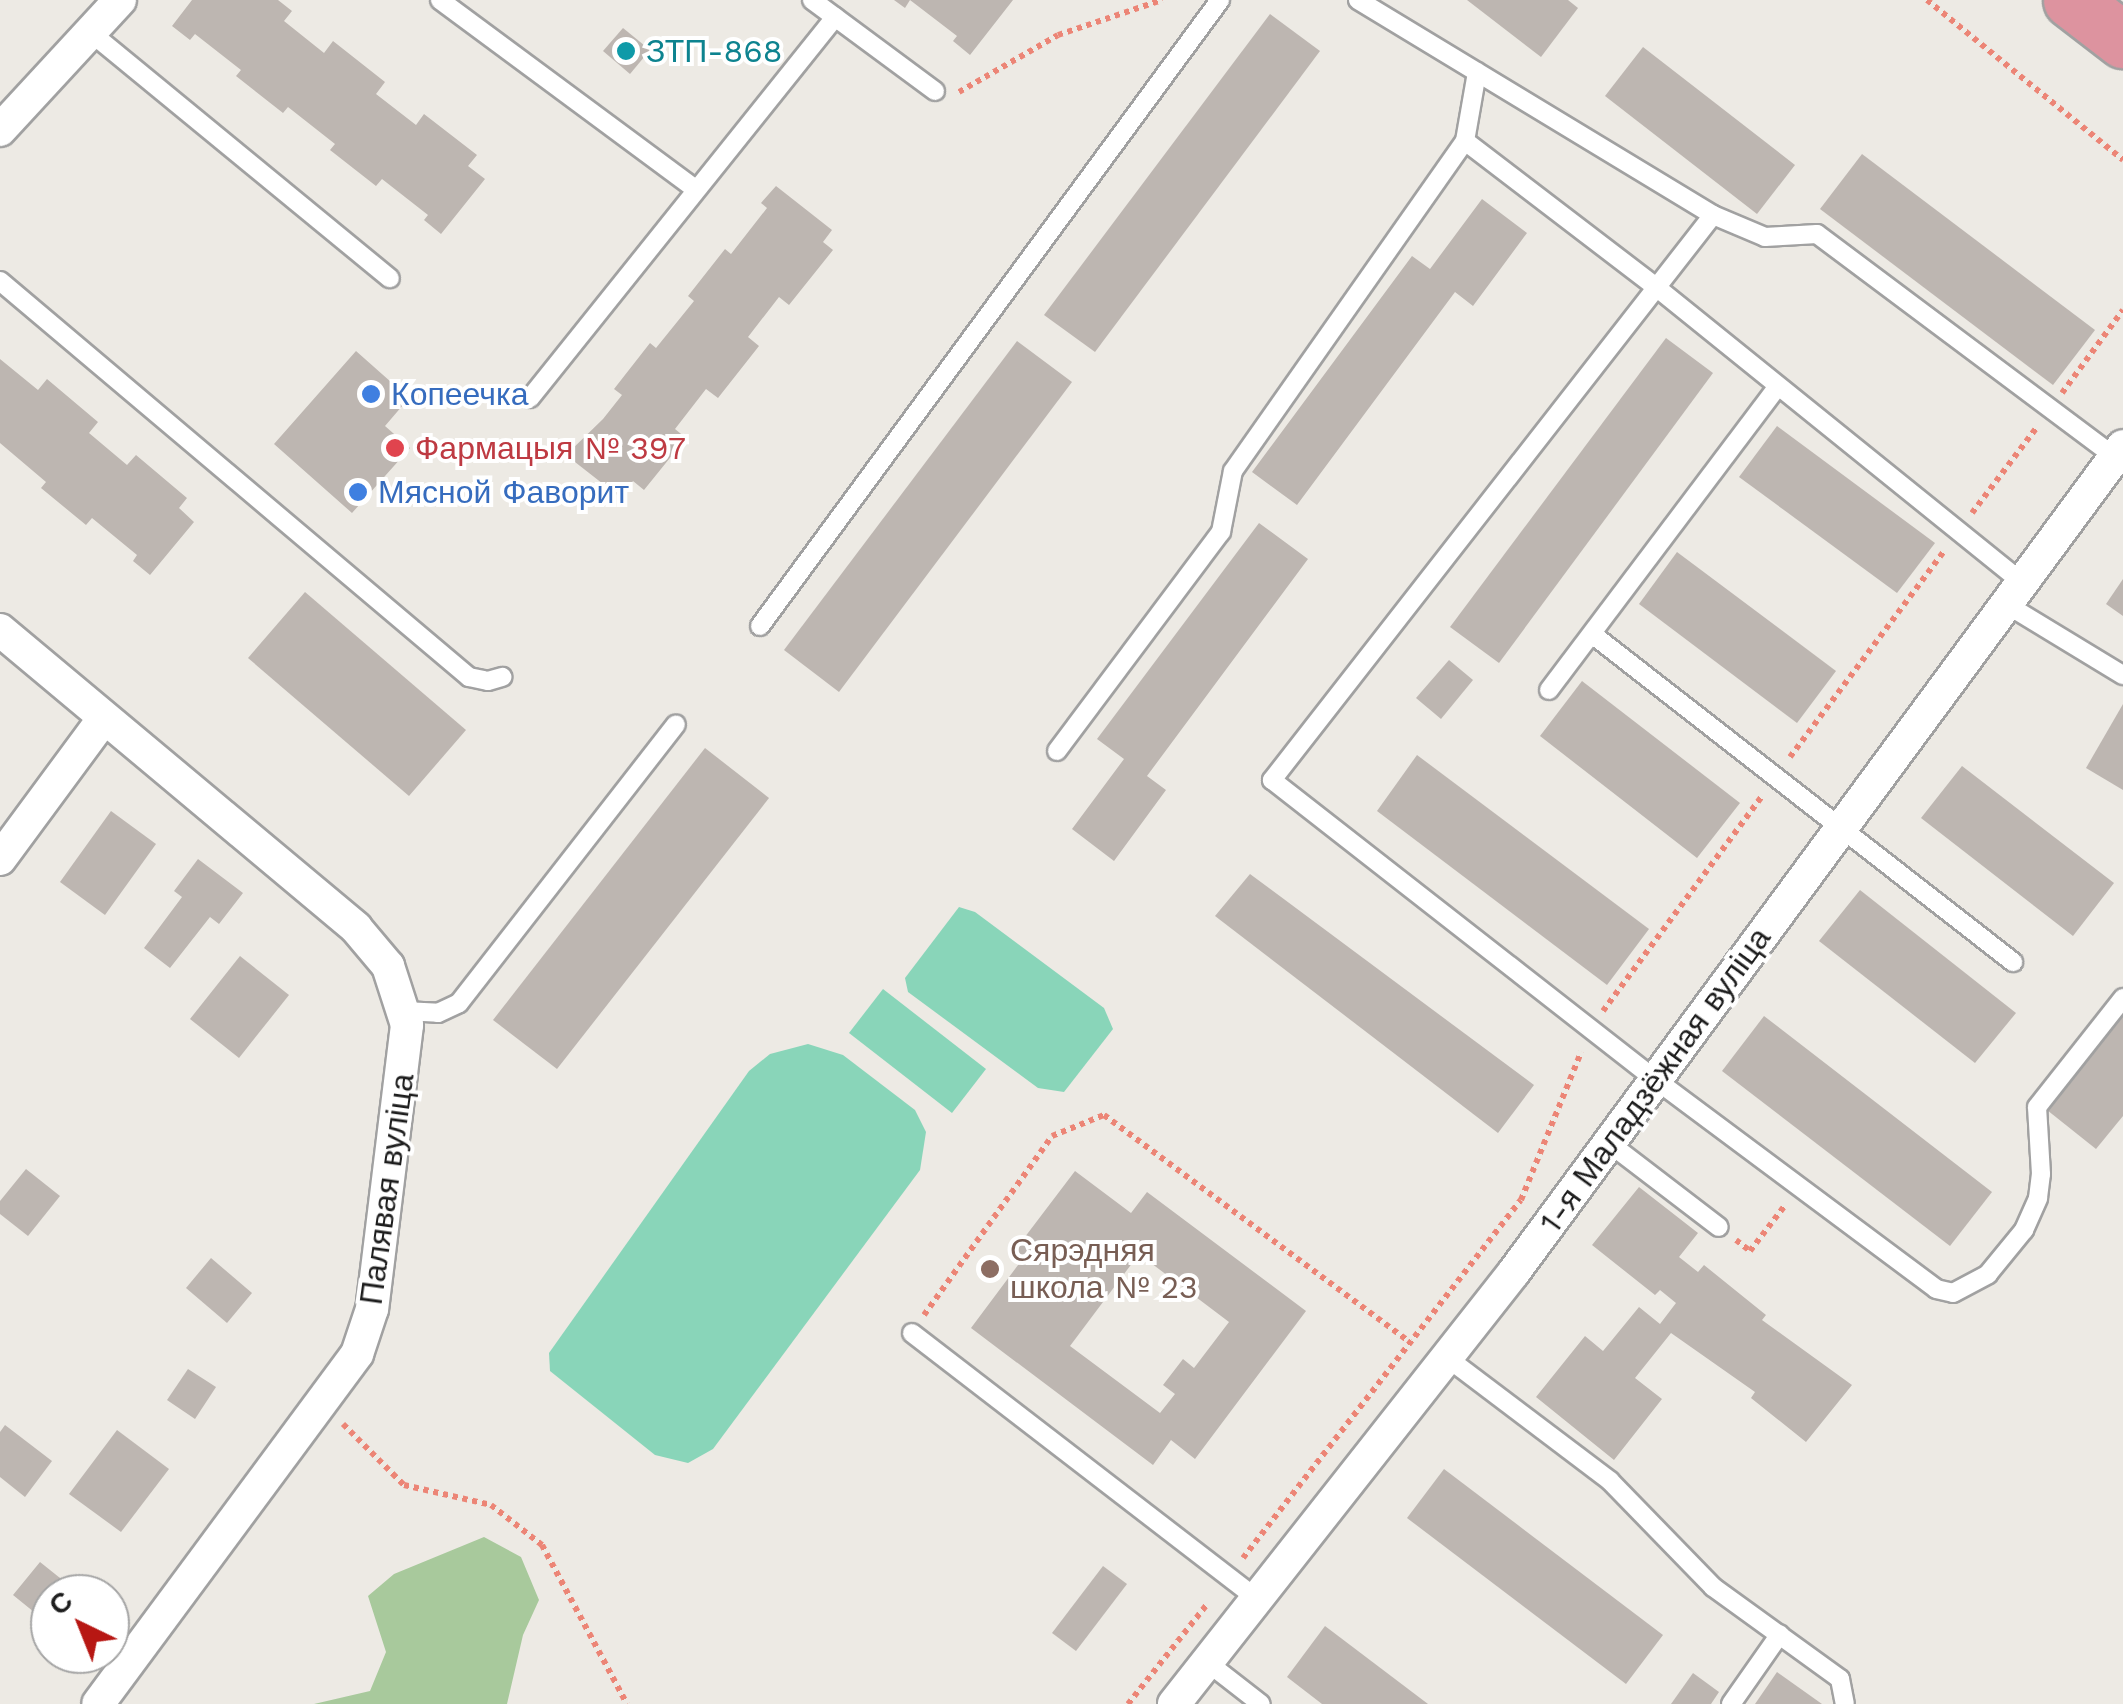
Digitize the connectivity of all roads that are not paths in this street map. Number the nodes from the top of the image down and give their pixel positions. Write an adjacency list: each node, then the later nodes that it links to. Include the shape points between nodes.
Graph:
1 (120, 0): 8 (street)
2 (440, 0): 14 (lane)
3 (812, 0): 7 (lane)
4 (1220, 0): 23 (lane)
5 (1358, 0): 10 (lane)
6 (2071, 0): 9 (highway)
7 (835, 17): 11 (lane); 14 (lane)
8 (90, 32): 12 (street); 16 (lane)
9 (2123, 40)
10 (1477, 72): 13 (lane); 15 (lane)
11 (935, 91)
12 (0, 130)
13 (1465, 142): 18 (lane); 31 (lane, via 1233,471 1221,532)
14 (694, 190): 20 (lane)
15 (1713, 216): 18 (lane); 21 (lane, via 1766,237 1816,234)
16 (390, 278)
17 (0, 281): 27 (lane, via 469,677)
18 (1656, 287): 19 (lane); 37 (lane, via 1272,780)
19 (1777, 387): 22 (lane, via 1958,531); 25 (lane)
20 (530, 398)
21 (2116, 467): 22 (street, 1-я Маладзёжная вуліца)
22 (2014, 593): 26 (lane); 32 (street, 1-я Маладзёжная вуліца)
23 (760, 626)
24 (0, 630): 29 (street, Палявая вуліца)
25 (1592, 634): 28 (lane); 32 (lane)
26 (2123, 675)
27 (502, 676)
28 (1550, 690)
29 (104, 718): 33 (street); 36 (street, Палявая вуліца, via 356,928 388,966)
30 (676, 724): 36 (lane, via 459,1002 438,1014)
31 (1056, 751)
32 (1840, 830): 34 (lane); 37 (street, 1-я Маладзёжная вуліца)
33 (0, 859)
34 (2013, 962)
35 (2123, 998): 37 (lane, via 2037,1107 2038,1198 2007,1256 1953,1293 1936,1289)
36 (404, 1011): 45 (street, Палявая вуліца, via 405,1057 372,1309 357,1354)
37 (1656, 1080): 38 (street, 1-я Маладзёжная вуліца)
38 (1609, 1143): 39 (lane); 41 (street, 1-я Маладзёжная вуліца)
39 (1719, 1227)
40 (912, 1332): 42 (lane)
41 (1445, 1356): 42 (street, 1-я Маладзёжная вуліца); 43 (lane, via 1610,1481 1713,1586)
42 (1256, 1598): 44 (street, 1-я Маладзёжная вуліца)
43 (1780, 1634): 48 (lane); 49 (lane, via 1840,1679)
44 (1207, 1662): 46 (street, 1-я Маладзёжная вуліца); 47 (lane)
45 (98, 1704)
46 (1174, 1704)
47 (1261, 1704)
48 (1731, 1704)
49 (1845, 1704)

